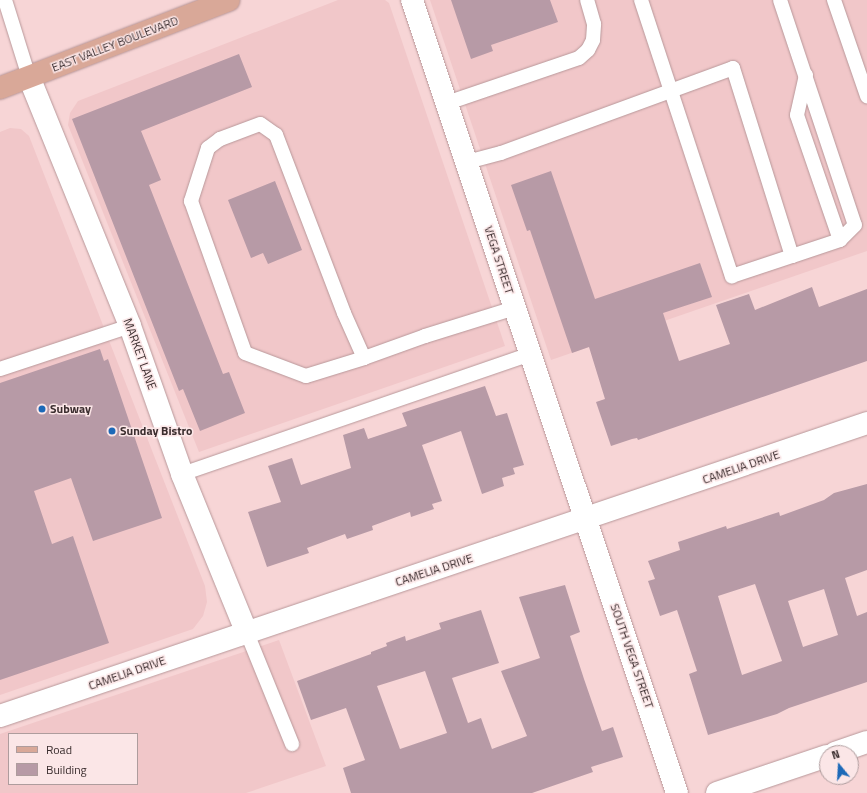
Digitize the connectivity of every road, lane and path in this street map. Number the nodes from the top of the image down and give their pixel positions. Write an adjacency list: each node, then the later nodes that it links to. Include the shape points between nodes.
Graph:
1 (6, 0): 9 (lane)
2 (229, 0): 9 (main road, EAST VALLEY BOULEVARD)
3 (412, 0): 13 (street, VEGA STREET)
4 (587, 0): 13 (lane, via 594,24 593,40 588,50 579,58)
5 (641, 0): 11 (lane)
6 (780, 0): 8 (lane)
7 (834, 0): 12 (lane)
8 (806, 75): 15 (lane, via 797,115); 15 (lane, via 855,225)
9 (29, 77): 10 (main road, EAST VALLEY BOULEVARD); 18 (street, MARKET LANE)
10 (0, 88)
11 (671, 90): 14 (lane, via 501,153); 16 (lane, via 732,276); 16 (lane, via 733,68)
12 (867, 96)
13 (447, 103): 14 (street, VEGA STREET)
14 (467, 162): 17 (street, VEGA STREET)
15 (840, 240): 16 (lane)
16 (792, 256)
17 (515, 308): 19 (street, VEGA STREET); 20 (lane)
18 (130, 326): 21 (lane); 23 (street, MARKET LANE)
19 (531, 354): 23 (lane); 24 (street, VEGA STREET)
20 (364, 358): 20 (lane, via 344,313 276,135 260,124 220,138 208,148 191,202 246,353 306,376)
21 (0, 369)
22 (867, 423): 24 (street, CAMELIA DRIVE)
23 (182, 474): 25 (street, MARKET LANE)
24 (586, 520): 25 (street, CAMELIA DRIVE); 29 (street, SOUTH VEGA STREET)
25 (247, 633): 26 (street, CAMELIA DRIVE); 27 (lane)
26 (0, 716)
27 (292, 744)
28 (819, 759): 30 (street)
29 (677, 793)
30 (718, 793)

